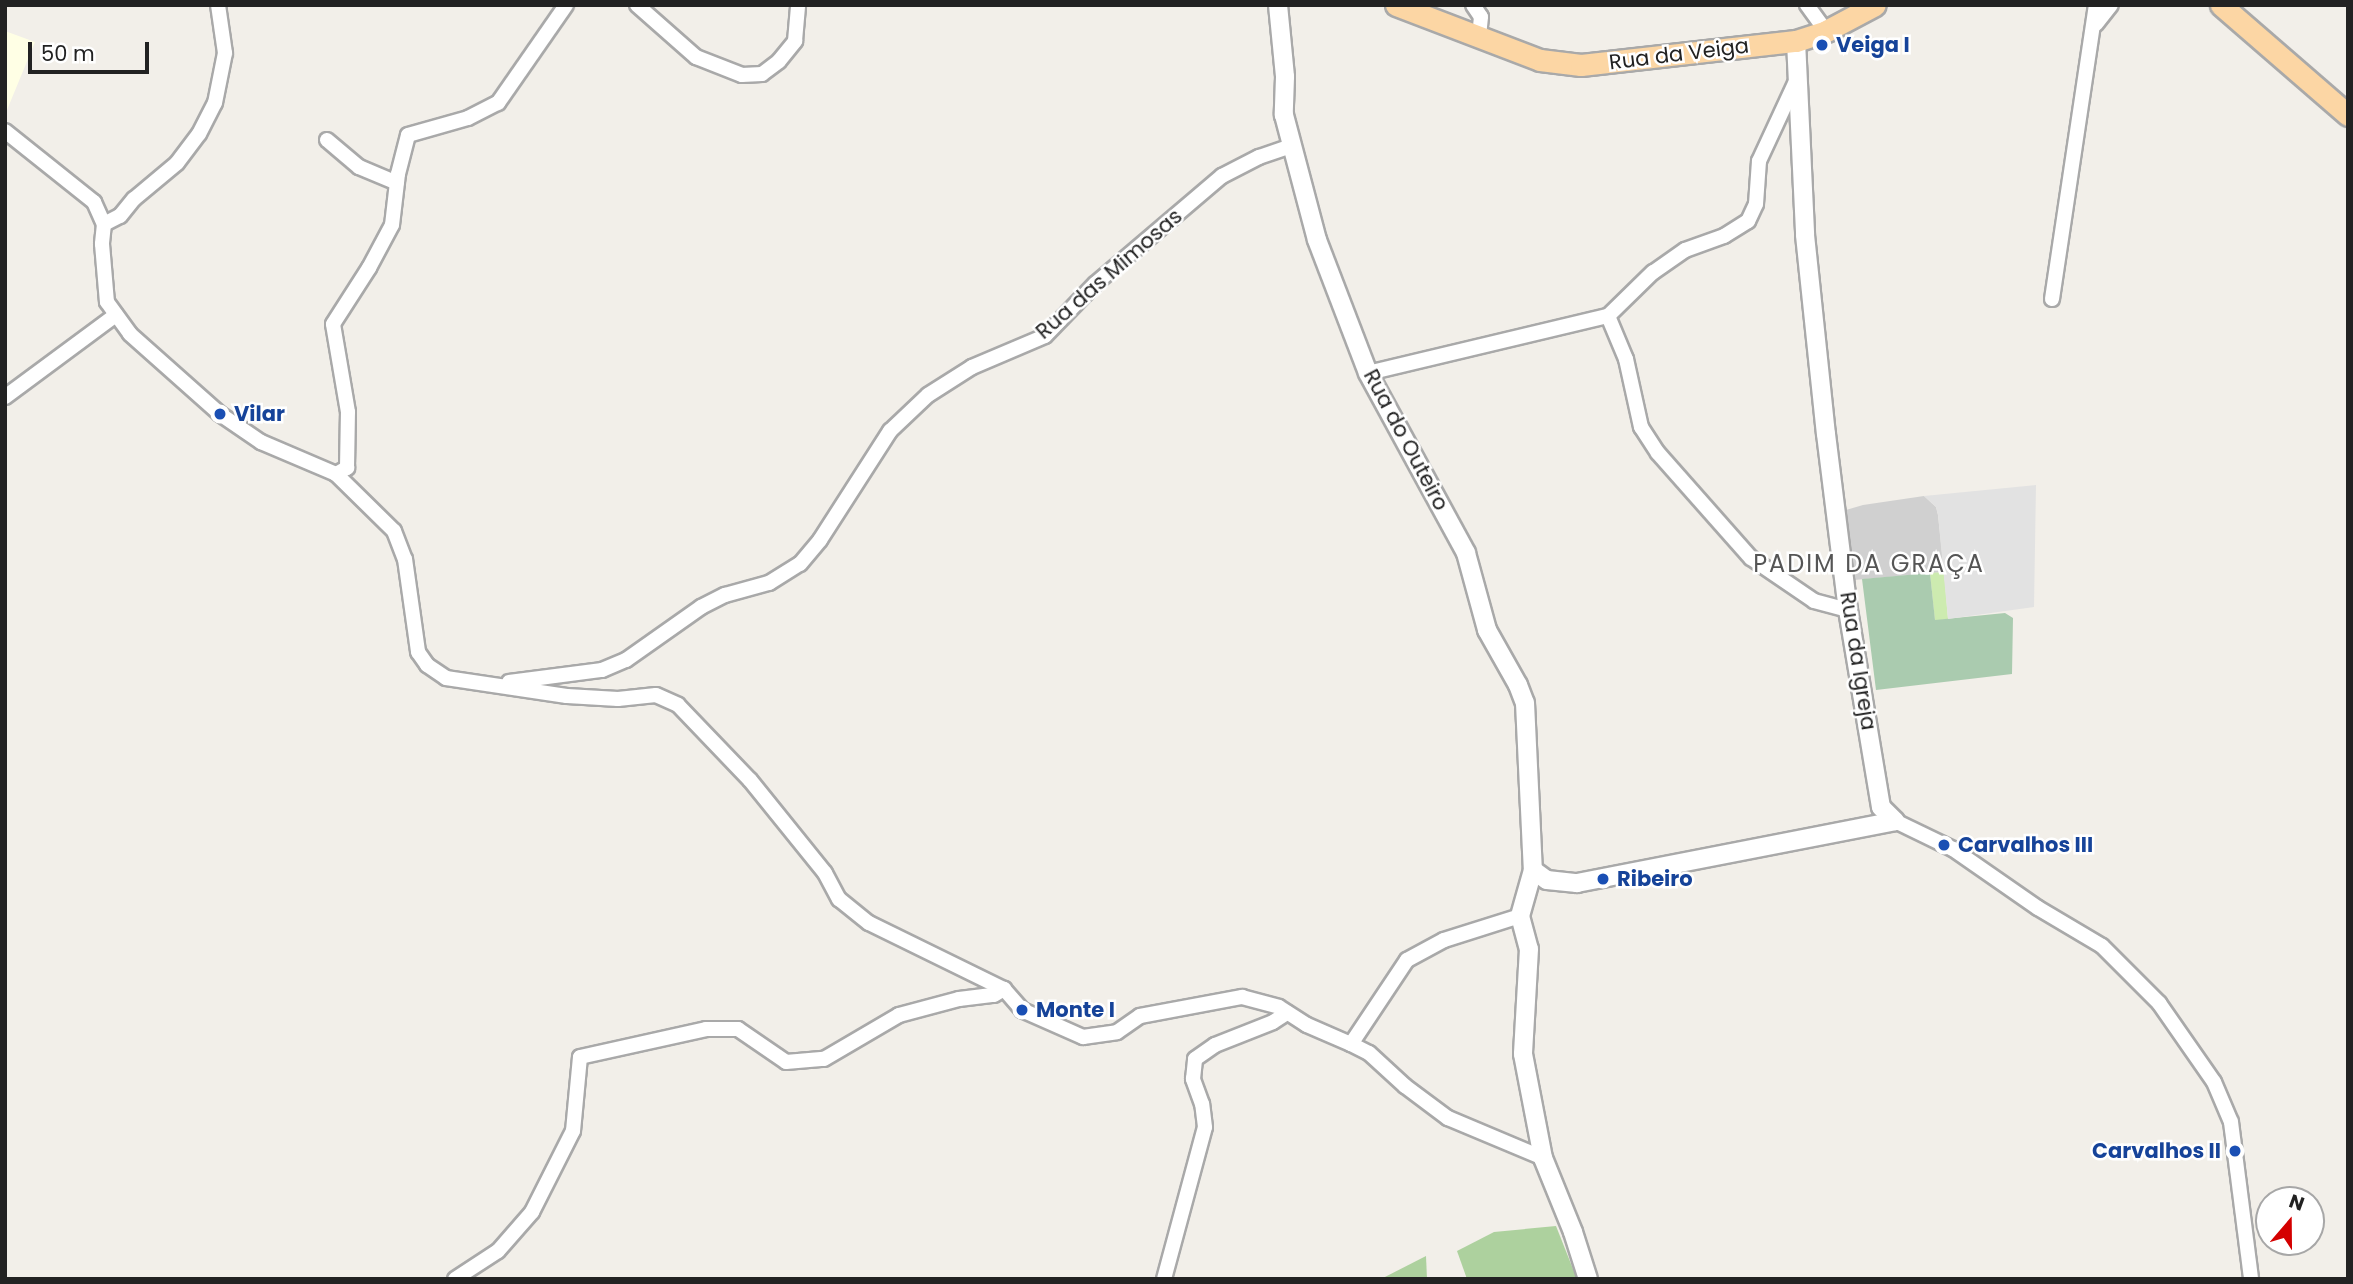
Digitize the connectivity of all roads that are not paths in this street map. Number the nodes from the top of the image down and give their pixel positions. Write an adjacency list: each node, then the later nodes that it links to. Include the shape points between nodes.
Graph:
1 (218, 5): 23 (street, via 225,52 215,103 199,134 177,163 120,216)
2 (566, 5): 22 (street, via 498,103 468,118 408,135)
3 (637, 5): 4 (street, via 696,57 741,75 762,74 795,41)
4 (797, 5)
5 (1278, 5): 21 (street, Rua do Outeiro, via 1284,115)
6 (1396, 5): 15 (main road, Rua da Veiga)
7 (1473, 5): 15 (street, via 1481,17)
8 (1807, 5): 14 (street)
9 (1875, 5): 14 (main road, Rua da Veiga)
10 (2096, 5): 13 (street)
11 (2111, 5): 13 (street)
12 (2221, 5): 18 (main road)
13 (2095, 24): 24 (street)
14 (1826, 31): 16 (main road, Rua da Veiga)
15 (1479, 37): 16 (main road, Rua da Veiga, via 1540,60 1581,65)
16 (1796, 41): 17 (street, Rua da Igreja)
17 (1798, 77): 26 (street, via 1759,161 1756,204 1748,221 1724,236 1685,250 1653,272); 30 (street, Rua da Igreja, via 1805,236)
18 (2348, 115)
19 (5, 131): 23 (street, via 94,202)
20 (327, 140): 22 (street, via 359,167)
21 (1293, 145): 27 (street, Rua do Outeiro, via 1317,240); 31 (street, Rua das Mimosas, via 1222,176 1095,284 1045,336 972,367 928,395 890,431 800,564 769,583 701,607 626,660 602,670)
22 (397, 183): 29 (street, via 392,225 332,324 348,412 347,468)
23 (104, 224): 25 (street, via 107,302)
24 (2052, 299)
25 (116, 315): 28 (street); 29 (street, via 130,334 220,414 261,442)
26 (1608, 316): 27 (street); 30 (street, via 1626,359 1642,427 1658,453 1751,558 1814,601)
27 (1368, 373): 33 (street, Rua do Outeiro, via 1466,553 1487,630 1525,704)
28 (5, 397)
29 (336, 474): 31 (street, via 394,531 405,559 418,652 427,665 446,678)
30 (1849, 610): 32 (street, Rua da Igreja, via 1881,807)
31 (490, 684): 35 (street, via 567,696 618,699 656,695 678,705 750,780 825,873 839,899 869,923)
32 (1895, 821): 33 (street, via 1577,883 1547,880); 42 (street, via 1953,849 2102,946 2159,1003 2214,1082 2231,1122)
33 (1533, 870): 34 (street, Rua do Outeiro)
34 (1520, 916): 37 (street, via 1444,940 1407,960); 38 (street, via 1528,948 1523,1054)
35 (1004, 989): 36 (street, via 1022,1010 1083,1037 1117,1032 1139,1016 1242,997); 39 (street, via 899,1015 824,1059 786,1062 738,1029 706,1029 580,1057 573,1131 532,1212 498,1251)
36 (1287, 1013): 37 (street); 40 (street, via 1215,1045 1195,1059 1193,1079 1205,1127)
37 (1351, 1044): 38 (street, via 1448,1118)
38 (1543, 1158): 41 (street)
39 (455, 1279)
40 (1164, 1279)
41 (1588, 1279)
42 (2251, 1279)

